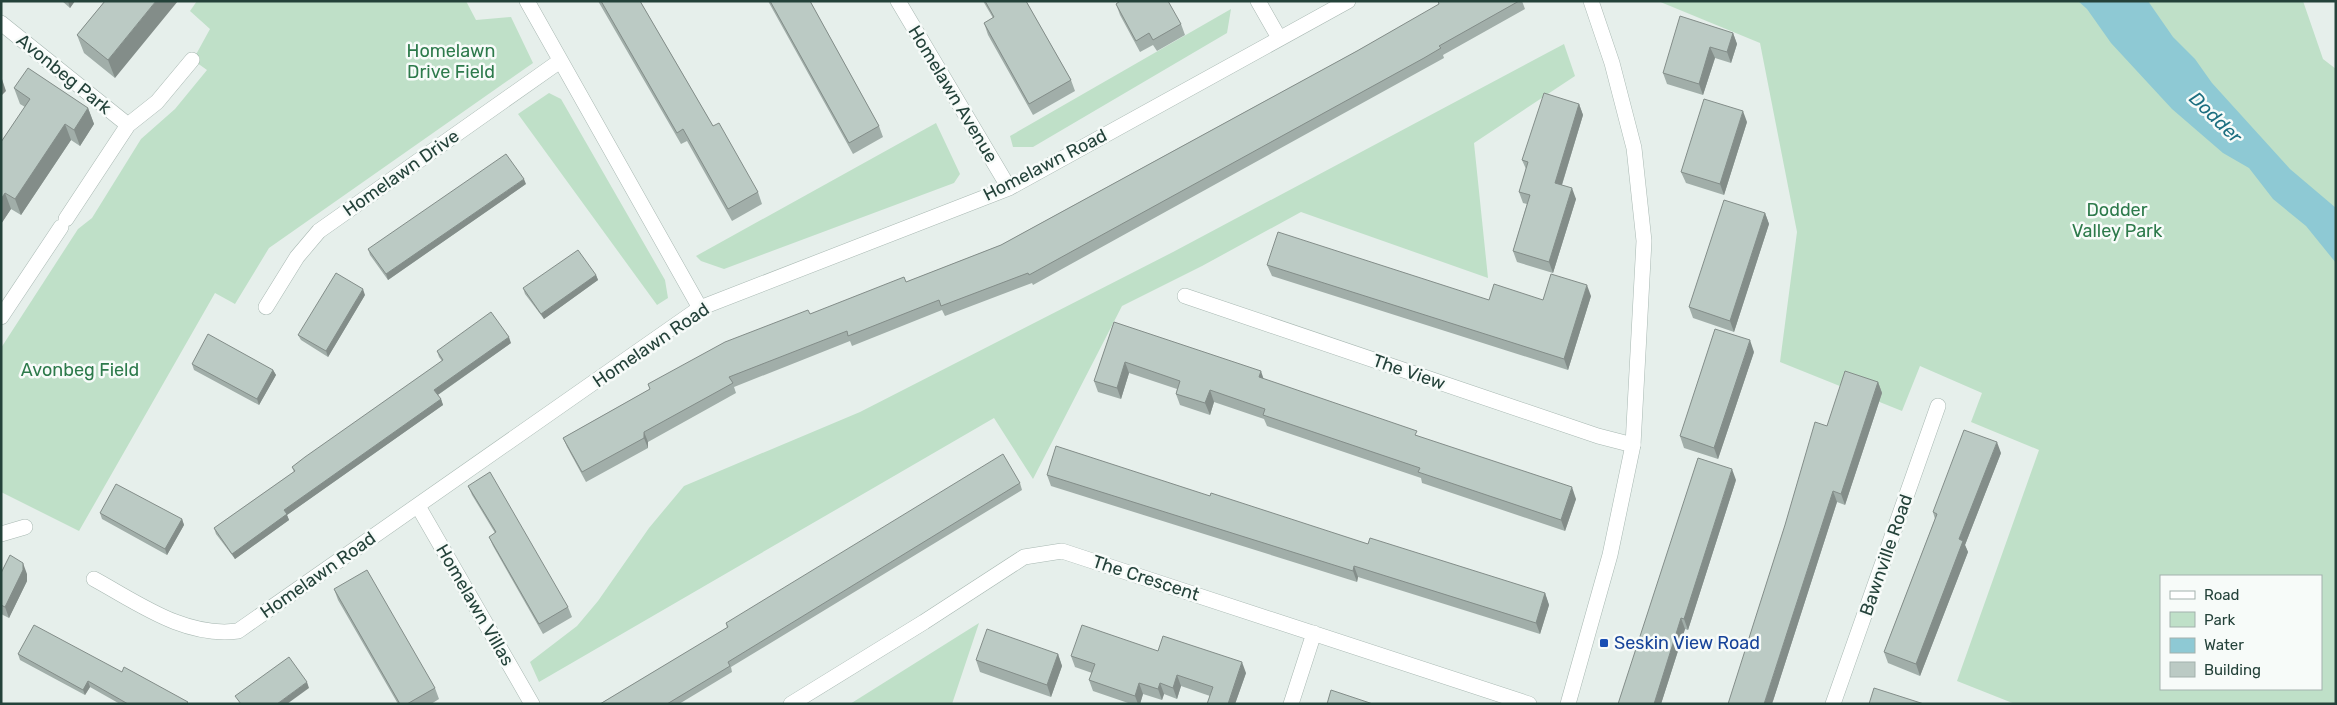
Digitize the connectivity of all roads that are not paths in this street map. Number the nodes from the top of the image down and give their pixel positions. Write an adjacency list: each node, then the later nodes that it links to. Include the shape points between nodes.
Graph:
1 (527, 1): 9 (street)
2 (898, 1): 11 (street, Homelawn Avenue)
3 (1258, 1): 7 (street)
4 (1348, 1): 7 (street, Homelawn Road)
5 (1591, 1): 17 (street, via 1612,63 1634,148 1644,241)
6 (1, 23): 10 (street, Avonbeg Park)
7 (1279, 38): 11 (street, Homelawn Road)
8 (192, 60): 10 (street, Avonbeg Park, via 157,102)
9 (560, 61): 13 (street, Homelawn Drive, via 319,231 297,257); 14 (street)
10 (128, 125): 15 (street, Avonbeg Park)
11 (1008, 188): 14 (street, Homelawn Road)
12 (1185, 296): 17 (street, The View, via 1603,438)
13 (266, 307)
14 (700, 308): 18 (street, Homelawn Road)
15 (1, 318)
16 (1938, 406): 28 (street, Bawnville Road)
17 (1633, 445): 27 (street, via 1610,555)
18 (418, 506): 21 (street, Homelawn Road, via 238,631 202,631 167,619); 23 (street, Homelawn Villas)
19 (25, 527): 20 (street)
20 (1, 534)
21 (94, 579)
22 (1314, 633): 24 (street, The Crescent, via 1062,551 1024,557); 25 (street); 26 (street, The Crescent)
23 (532, 704)
24 (791, 704)
25 (1291, 704)
26 (1529, 704)
27 (1568, 704)
28 (1833, 704)

